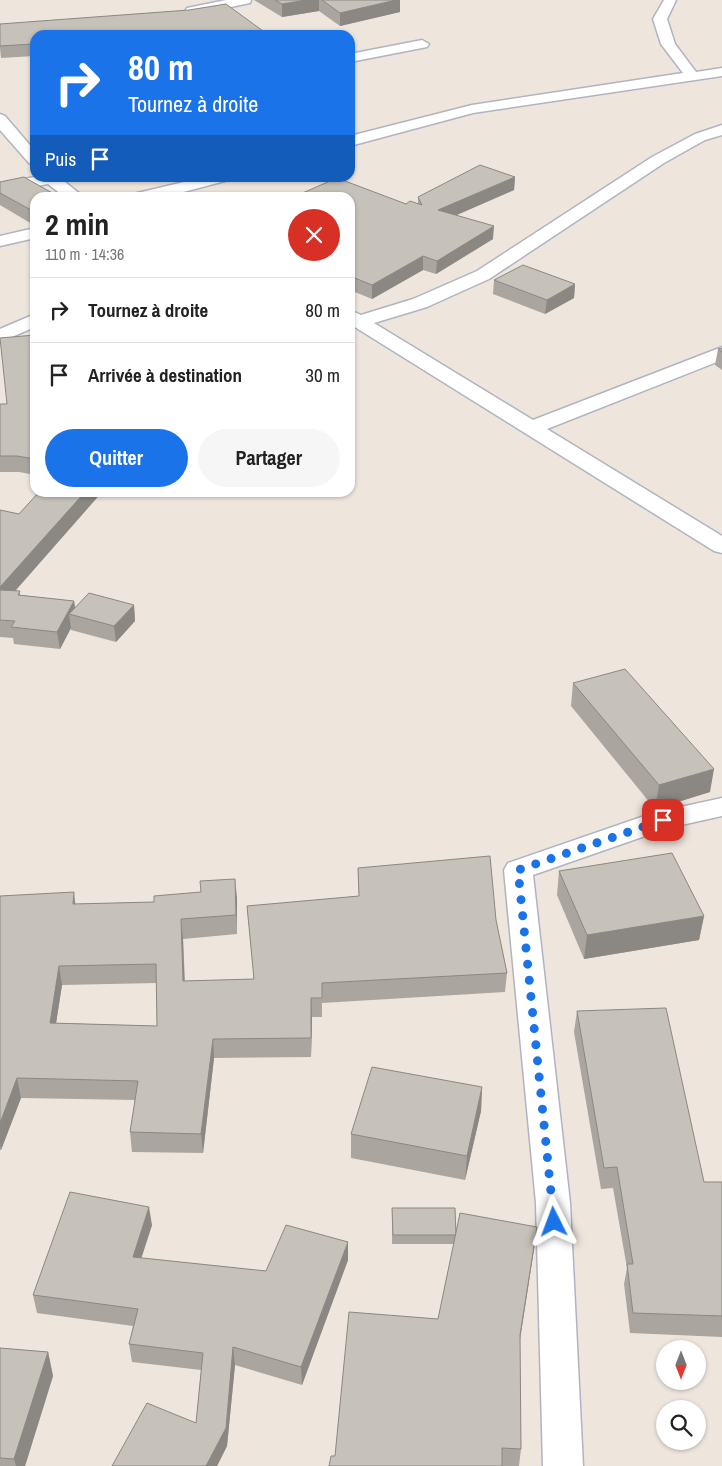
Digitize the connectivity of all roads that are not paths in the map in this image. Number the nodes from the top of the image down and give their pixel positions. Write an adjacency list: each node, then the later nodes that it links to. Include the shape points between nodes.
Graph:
1 (245, 0): 3 (street)
2 (670, 0): 7 (street, via 660,19 668,44)
3 (178, 13)
4 (422, 44): 5 (street)
5 (355, 57)
6 (722, 72): 7 (street)
7 (692, 76): 12 (street, via 472,109)
8 (0, 119): 11 (street)
9 (722, 130): 22 (street, via 700,137 658,160 483,275 420,303)
10 (30, 135): 11 (street)
11 (14, 138): 13 (street)
12 (355, 141)
13 (30, 155)
14 (31, 182): 17 (street)
15 (56, 182): 18 (street)
16 (203, 182): 19 (street)
17 (0, 188)
18 (69, 192)
19 (163, 192)
20 (30, 234): 21 (street)
21 (0, 240)
22 (355, 319)
23 (355, 320): 27 (street)
24 (30, 322): 25 (street)
25 (0, 336)
26 (722, 353): 27 (street)
27 (531, 428): 28 (street)
28 (722, 546)
29 (722, 807): 30 (street, via 663,820 518,870 554,1203)
30 (564, 1466)

